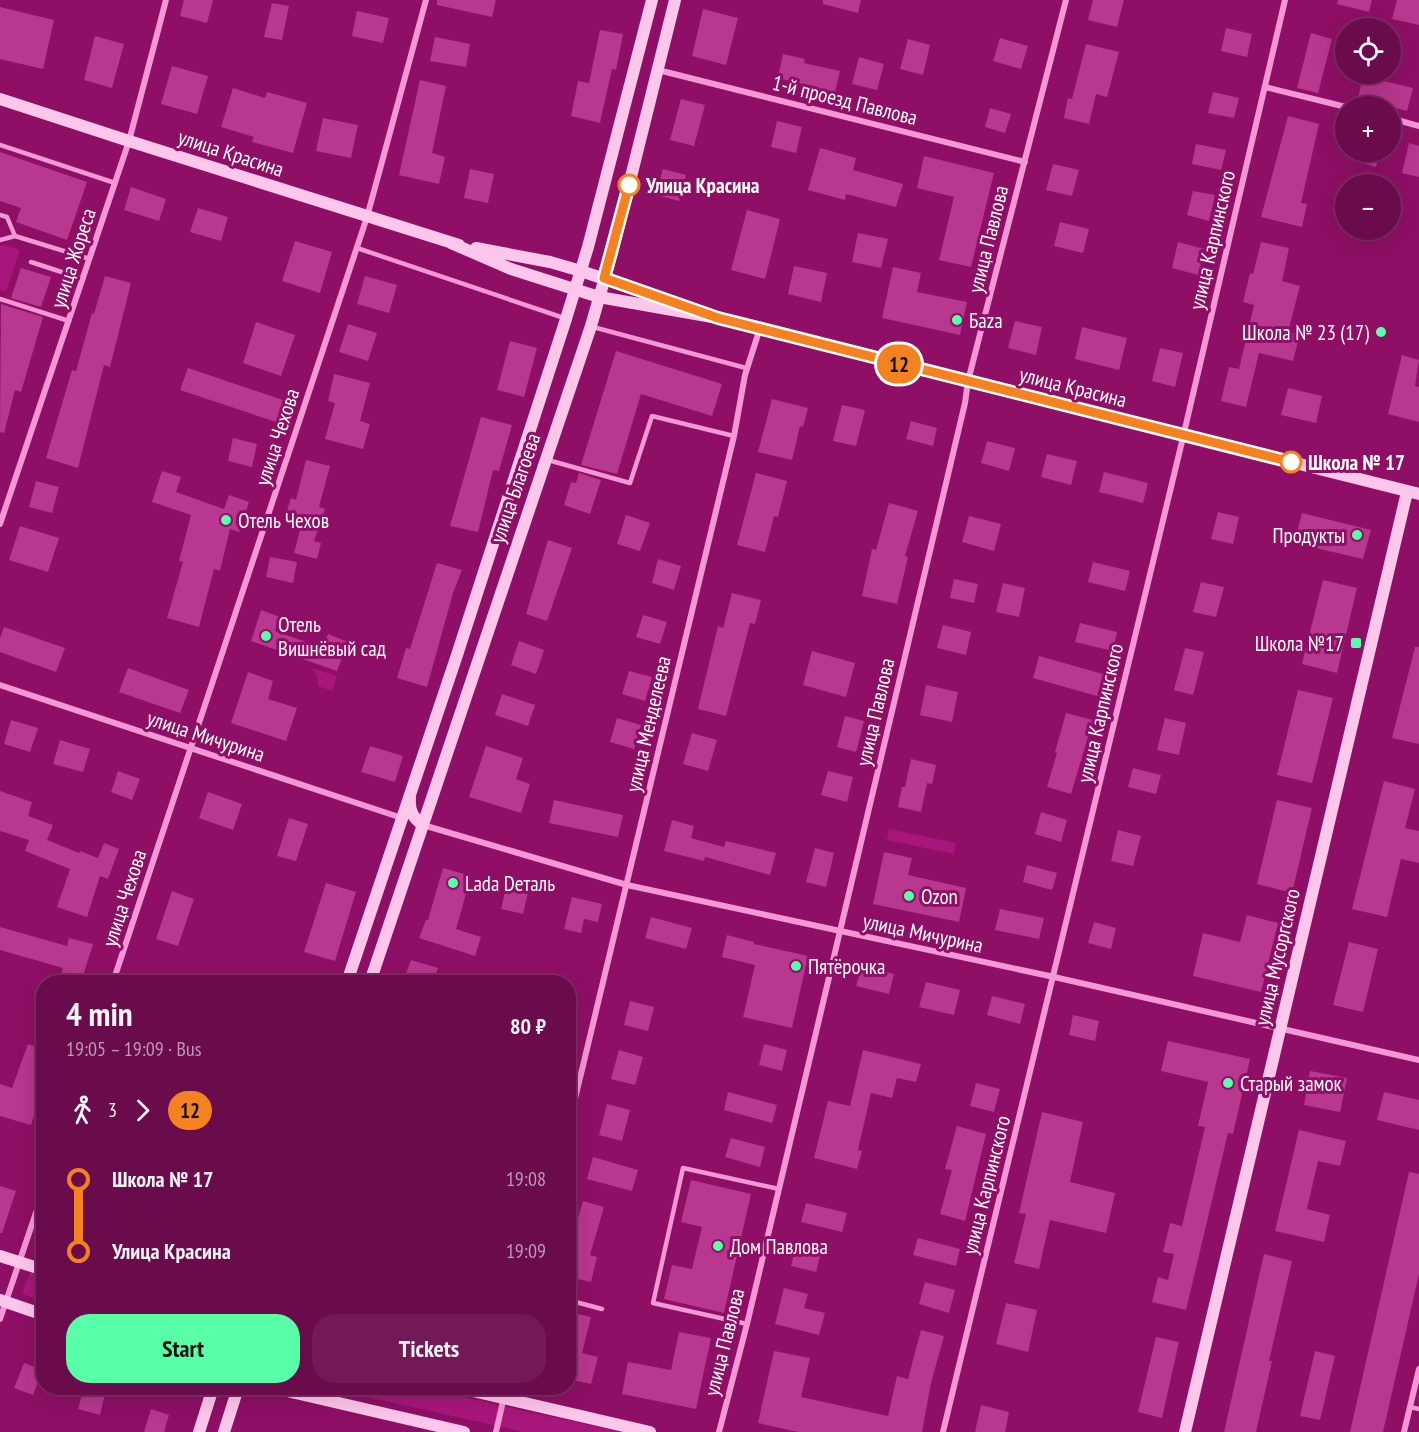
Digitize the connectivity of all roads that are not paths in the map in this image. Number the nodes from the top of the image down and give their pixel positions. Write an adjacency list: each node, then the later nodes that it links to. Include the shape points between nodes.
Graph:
1 (166, 0): 13 (street, улица Жореса)
2 (426, 0): 18 (street, улица Чехова)
3 (652, 0): 25 (main road, улица Благоева)
4 (675, 0): 7 (main road, улица Благоева)
5 (1066, 0): 15 (street, улица Павлова)
6 (1285, 0): 8 (street, улица Карпинского)
7 (658, 70): 15 (street, 1-й проезд Павлова); 26 (main road, улица Благоева)
8 (1265, 87): 10 (street); 38 (street, улица Карпинского)
9 (0, 99): 13 (main road, улица Красина)
10 (1335, 104)
11 (1401, 121): 12 (street)
12 (1419, 126)
13 (129, 141): 16 (street, улица Жореса); 18 (main road, улица Красина)
14 (0, 145): 16 (lane)
15 (1025, 162): 37 (street, улица Павлова)
16 (115, 183): 23 (street, улица Жореса)
17 (0, 215): 19 (lane, via 7,217)
18 (367, 217): 21 (main road, улица Красина); 22 (street, улица Чехова)
19 (15, 236): 20 (lane); 23 (lane)
20 (0, 240)
21 (451, 243): 25 (main road, улица Красина); 28 (main road, улица Красина, via 511,269)
22 (357, 248): 32 (lane); 44 (street, улица Чехова)
23 (90, 259): 27 (street, улица Жореса)
24 (31, 262): 27 (lane)
25 (581, 271): 26 (main road, улица Красина); 28 (main road, улица Благоева)
26 (604, 278): 29 (main road, улица Благоева); 31 (main road, улица Красина)
27 (83, 279): 33 (street, улица Жореса)
28 (575, 290): 29 (main road, улица Красина); 32 (main road, улица Благоева)
29 (599, 297): 31 (main road, улица Красина); 34 (main road, улица Благоева)
30 (0, 299): 33 (lane)
31 (718, 318): 35 (main road, улица Красина)
32 (566, 319): 45 (main road, улица Благоева)
33 (69, 321): 42 (street, улица Жореса)
34 (591, 326): 36 (lane); 40 (main road, улица Благоева)
35 (760, 328): 36 (street, улица Менделеева); 37 (main road, улица Красина)
36 (746, 369): 39 (street, улица Менделеева)
37 (968, 381): 38 (main road, улица Красина); 50 (street, улица Павлова)
38 (1184, 435): 41 (main road, улица Красина); 54 (street, улица Карпинского)
39 (734, 436): 40 (lane, via 652,416 630,483); 49 (street, улица Менделеева)
40 (546, 459): 47 (main road, улица Благоева)
41 (1413, 493): 55 (main road, улица Мусоргского)
42 (0, 524)
43 (0, 685): 44 (street, улица Мичурина)
44 (191, 749): 46 (street, улица Мичурина); 51 (street, улица Чехова)
45 (410, 794): 46 (main road, улица Благоева); 47 (main road, via 409,806)
46 (402, 818): 48 (main road, via 410,824); 52 (main road, улица Благоева)
47 (423, 825): 48 (main road, улица Благоева); 49 (street, улица Мичурина)
48 (416, 846): 53 (main road, улица Благоева)
49 (627, 885): 50 (street, улица Мичурина); 57 (street, улица Менделеева)
50 (840, 932): 54 (street, улица Мичурина); 58 (street, улица Павлова)
51 (115, 975)
52 (348, 975)
53 (372, 975)
54 (1054, 977): 55 (street, улица Мичурина); 84 (street, улица Карпинского)
55 (1280, 1029): 56 (street, улица Мичурина); 85 (main road, улица Мусоргского)
56 (1419, 1060)
57 (576, 1095)
58 (778, 1190): 68 (street, улица Павлова); 68 (lane, via 684,1168 681,1179 653,1303)
59 (36, 1213): 61 (street)
60 (0, 1256): 61 (main road)
61 (19, 1263): 62 (main road); 63 (street)
62 (36, 1268)
63 (3, 1301): 66 (main road); 67 (street)
64 (576, 1302): 65 (lane)
65 (602, 1309)
66 (36, 1312)
67 (0, 1319)
68 (747, 1324): 83 (street, улица Павлова)
69 (1419, 1368): 75 (street)
70 (211, 1395): 78 (main road)
71 (236, 1395): 79 (main road)
72 (302, 1395): 77 (main road)
73 (505, 1395): 81 (street)
74 (512, 1395): 82 (main road)
75 (1410, 1407): 76 (lane); 86 (street)
76 (1419, 1410)
77 (443, 1430): 80 (main road)
78 (199, 1432)
79 (224, 1432)
80 (464, 1432)
81 (496, 1432)
82 (650, 1432)
83 (719, 1432)
84 (943, 1432)
85 (1185, 1432)
86 (1404, 1432)

